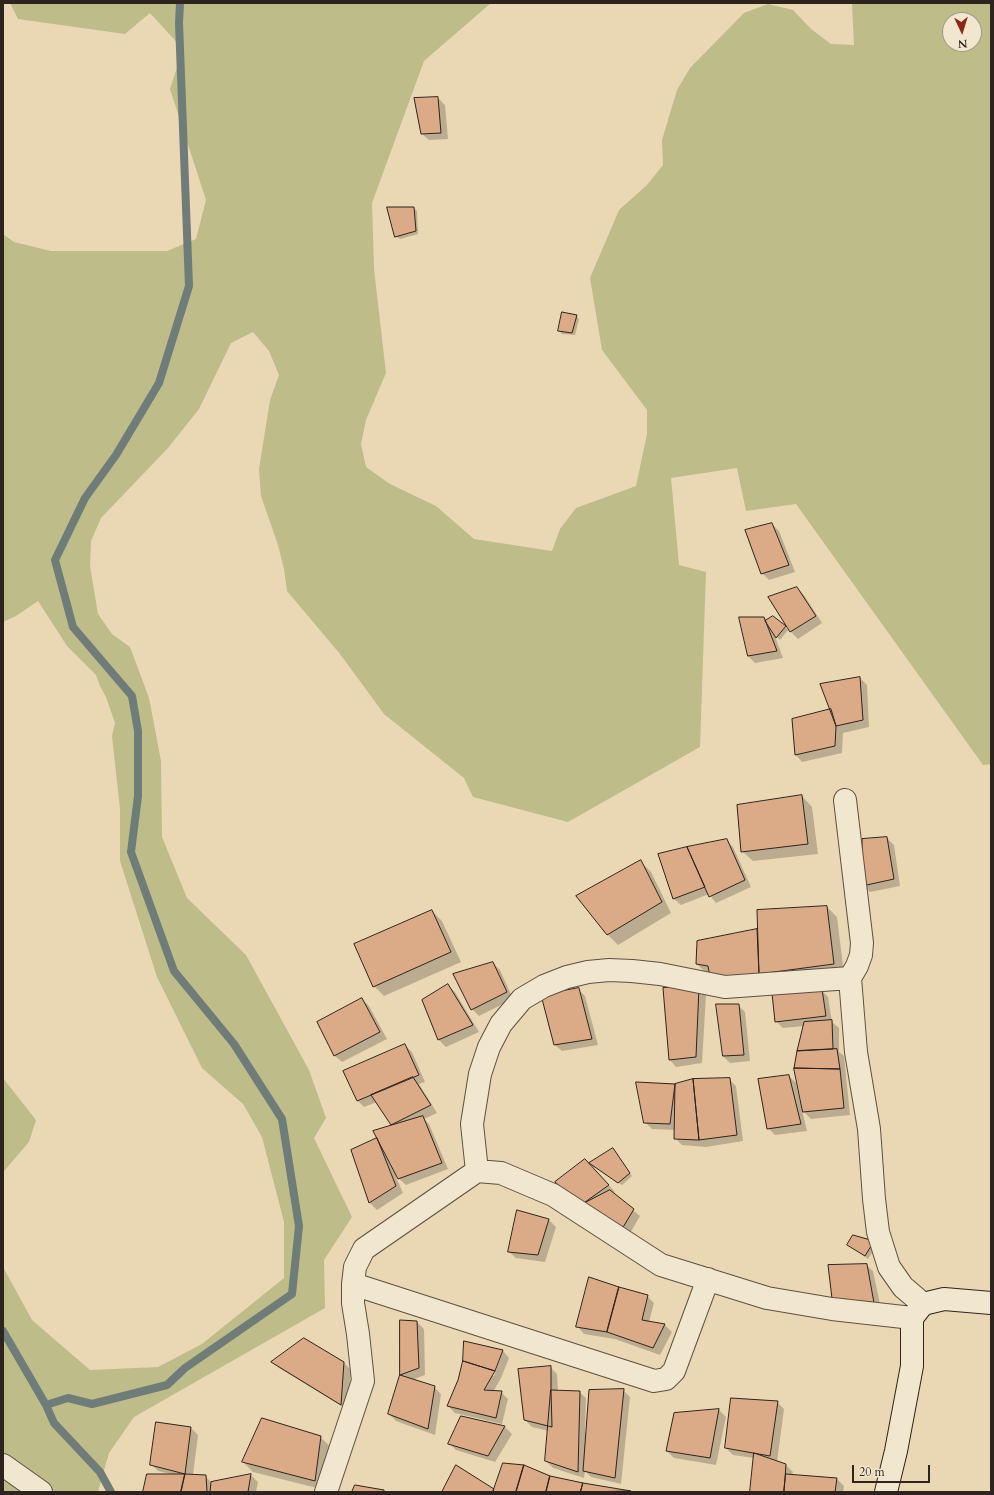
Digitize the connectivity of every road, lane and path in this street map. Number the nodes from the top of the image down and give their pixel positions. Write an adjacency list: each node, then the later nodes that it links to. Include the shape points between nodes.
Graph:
1 (845, 800): 2 (street, via 862,943 861,955)
2 (850, 978): 3 (street, via 725,987 660,974 609,970 588,972 544,986 522,999 501,1024 489,1048 480,1074 472,1124); 7 (street, via 856,1052 869,1129 878,1232 889,1267)
3 (477, 1171): 4 (street, via 501,1174 553,1195 661,1264); 5 (street, via 364,1249 355,1266)
4 (708, 1279): 5 (street, via 674,1372 666,1379 654,1381); 7 (street, via 767,1298 832,1309)
5 (353, 1284): 10 (street, via 363,1381)
6 (989, 1301): 7 (street, via 944,1299)
7 (918, 1311): 11 (street, via 912,1366)
8 (3, 1465): 9 (street)
9 (41, 1492)
10 (326, 1492)
11 (886, 1492)

